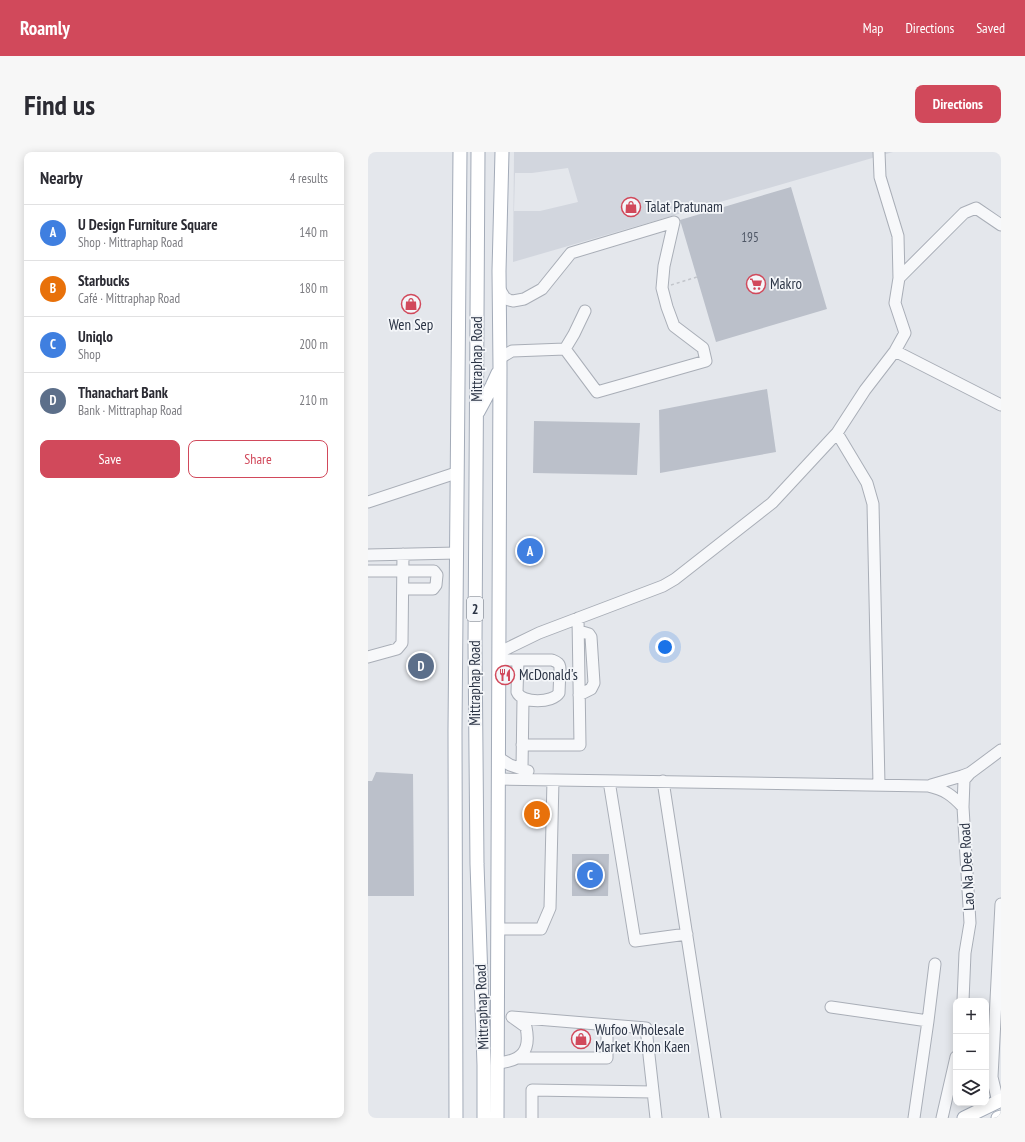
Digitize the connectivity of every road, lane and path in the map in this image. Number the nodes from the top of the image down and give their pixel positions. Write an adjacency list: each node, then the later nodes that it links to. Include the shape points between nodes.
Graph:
1 (460, 152): 17 (main road, Mittraphap Road / 2)
2 (478, 152): 15 (main road, Mittraphap Road / 2)
3 (502, 152): 8 (main road, Mittraphap Road / 2)
4 (879, 152): 7 (street, via 880,177 898,236)
5 (1000, 224): 7 (street, via 976,208 964,213)
6 (697, 277): 9 (path)
7 (899, 278): 12 (street, via 895,303 904,333)
8 (499, 288): 9 (street, via 505,298 513,301 524,299 542,289 570,253 674,222); 13 (main road, Mittraphap Road / 2)
9 (662, 288): 11 (street, via 674,326 703,348 706,361 597,392)
10 (585, 311): 11 (street)
11 (565, 349): 13 (street, via 512,351)
12 (895, 351): 14 (street); 16 (street)
13 (500, 363): 15 (main road, via 492,386); 26 (main road, Mittraphap Road / 2)
14 (1001, 405)
15 (476, 414): 43 (main road, Mittraphap Road / 2, via 474,644)
16 (837, 433): 25 (street, via 772,503 675,579 663,586); 40 (street, via 867,483 873,504)
17 (456, 473): 18 (street); 19 (main road, Mittraphap Road / 2)
18 (368, 502)
19 (457, 553): 20 (street); 56 (main road, Mittraphap Road / 2)
20 (403, 554): 21 (street); 22 (street)
21 (368, 555)
22 (403, 570): 23 (street); 24 (street); 24 (street, via 432,570 437,575 433,588)
23 (368, 571)
24 (403, 589): 27 (street, via 401,645 397,649)
25 (578, 618): 26 (street, via 540,633); 30 (street, via 580,745)
26 (500, 656): 28 (street); 32 (main road, Mittraphap Road / 2)
27 (368, 657)
28 (518, 661): 29 (street, via 517,692); 29 (street, via 552,660 560,665 559,693 552,698 539,700)
29 (523, 698): 30 (street)
30 (522, 745): 33 (street)
31 (1001, 750): 34 (street)
32 (499, 758): 33 (street); 35 (main road, Mittraphap Road / 2)
33 (522, 769): 36 (street, via 532,773)
34 (970, 773): 41 (street); 42 (street, Lao Na Dee Road, via 964,780)
35 (499, 779): 36 (street); 45 (main road, Mittraphap Road / 2)
36 (529, 779): 37 (street)
37 (553, 780): 38 (street); 46 (street, via 550,908 541,929)
38 (609, 780): 39 (street); 47 (street, via 635,941)
39 (663, 781): 40 (street); 47 (street)
40 (879, 785): 41 (street)
41 (928, 786): 42 (street, via 950,794)
42 (963, 808): 49 (street, Lao Na Dee Road, via 970,924 965,953)
43 (477, 864): 45 (main road, via 485,888); 59 (main road, Mittraphap Road / 2)
44 (1001, 904): 61 (street, via 992,1077)
45 (498, 907): 46 (main road, Mittraphap Road / 2)
46 (498, 929): 51 (main road, Mittraphap Road / 2)
47 (687, 934): 68 (street)
48 (935, 964): 53 (street)
49 (963, 998)
50 (831, 1007): 53 (street)
51 (498, 1008): 52 (street); 57 (main road, Mittraphap Road / 2); 59 (main road)
52 (512, 1017): 54 (street); 55 (street, via 526,1027 528,1037 524,1053)
53 (928, 1021): 69 (street)
54 (607, 1025): 55 (street, via 607,1058); 60 (street, via 646,1028)
55 (517, 1058): 57 (street)
56 (455, 1062): 62 (main road, Mittraphap Road / 2); 63 (main road, Mittraphap Road / 2)
57 (498, 1063): 65 (main road, Mittraphap Road / 2)
58 (953, 1070): 70 (street)
59 (484, 1077): 64 (main road, Mittraphap Road / 2)
60 (653, 1092): 66 (street, via 532,1090); 67 (street)
61 (999, 1101): 71 (main road)
62 (449, 1118)
63 (456, 1118)
64 (484, 1118)
65 (497, 1118)
66 (532, 1118)
67 (656, 1118)
68 (715, 1118)
69 (914, 1118)
70 (942, 1118)
71 (964, 1118)

